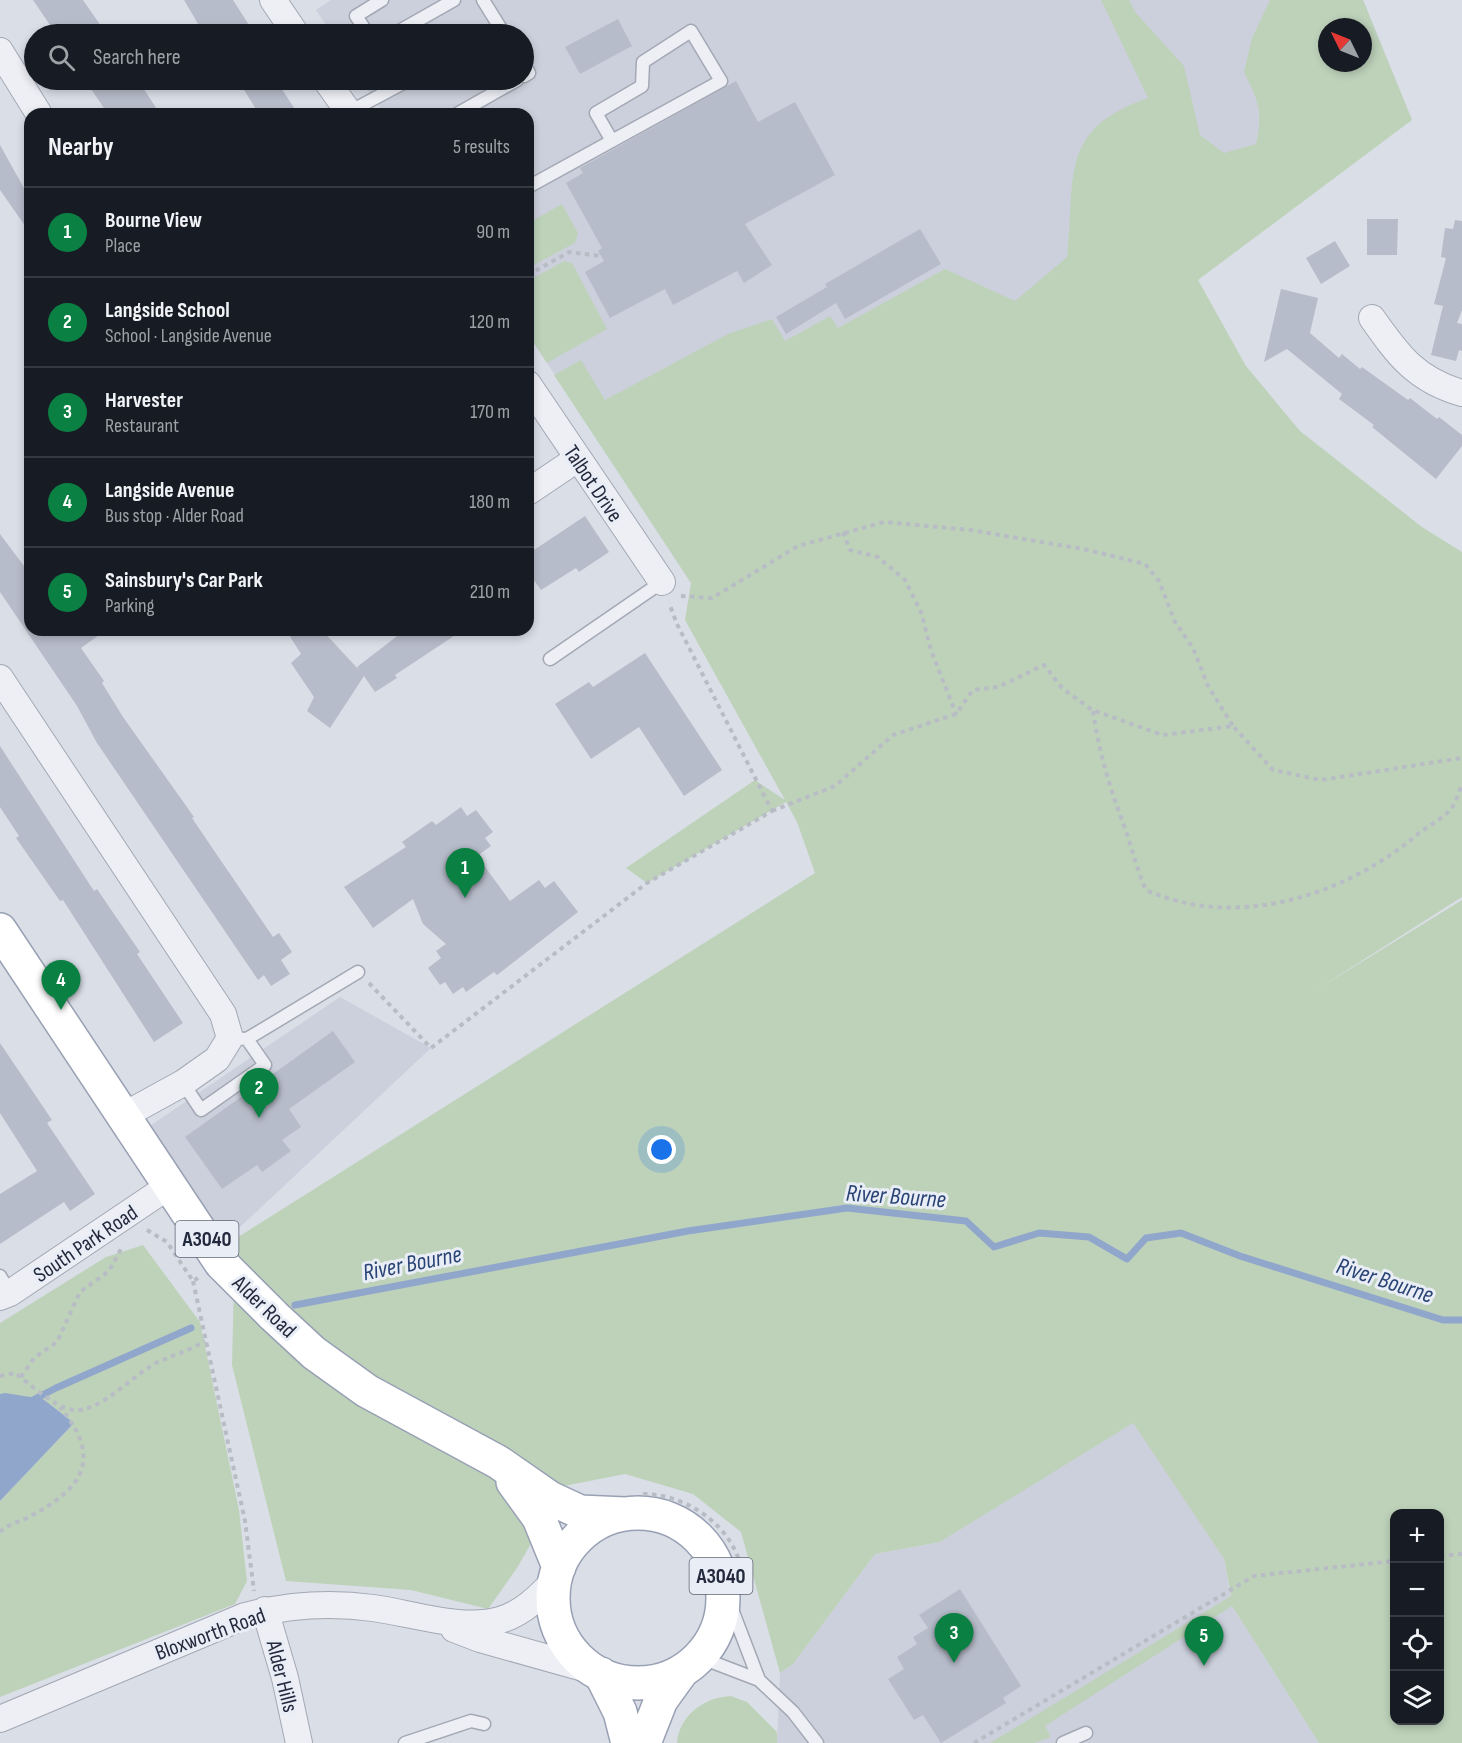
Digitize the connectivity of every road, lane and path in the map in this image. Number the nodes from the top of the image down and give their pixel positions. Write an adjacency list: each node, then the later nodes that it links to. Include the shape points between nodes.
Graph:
1 (273, 0): 5 (street)
2 (382, 0): 6 (lane, via 356,16)
3 (454, 0): 7 (lane)
4 (483, 0): 8 (lane)
5 (289, 24)
6 (361, 24)
7 (411, 24)
8 (495, 24)
9 (0, 51): 11 (street)
10 (24, 90): 15 (street)
11 (24, 90)
12 (333, 90): 16 (street)
13 (391, 90): 17 (lane)
14 (499, 90): 18 (lane)
15 (35, 108)
16 (346, 108)
17 (358, 108)
18 (467, 108)
19 (612, 141): 19 (lane, via 721,81 691,31 643,62 642,86 596,113); 20 (lane)
20 (534, 184)
21 (601, 256): 22 (path, via 569,252)
22 (534, 272)
23 (1372, 318): 25 (street, via 1412,368 1430,381)
24 (534, 393): 26 (street, Talbot Drive)
25 (1462, 393)
26 (578, 459): 27 (street); 29 (street, Talbot Drive)
27 (534, 488)
28 (843, 532): 29 (path, via 798,546 711,598 675,595); 33 (path, via 850,550 878,557 905,580 921,612); 34 (path, via 884,522 971,530 1145,564 1159,580 1175,622 1193,648 1208,686)
29 (662, 582): 30 (lane); 37 (path, via 677,624)
30 (550, 659)
31 (0, 678): 40 (street)
32 (1092, 710): 33 (path, via 1062,688 1044,665 998,687 973,690); 34 (path, via 1163,735); 36 (path, via 1112,796 1137,869 1146,890 1169,901 1217,908 1258,907 1349,881 1390,859 1452,808)
33 (956, 714): 37 (path, via 893,735 835,786)
34 (1233, 726): 35 (path, via 1272,770 1321,780)
35 (1462, 758)
36 (1462, 784)
37 (772, 811): 39 (path, via 647,883 431,1048)
38 (0, 930): 42 (main road, Alder Road / A3040)
39 (358, 972): 40 (lane)
40 (238, 1038): 41 (street); 41 (lane, via 265,1065 201,1110)
41 (183, 1083): 42 (street)
42 (123, 1116): 43 (main road, Alder Road / A3040)
43 (169, 1186): 46 (street, South Park Road); 51 (main road, Alder Road / A3040, via 221,1263 314,1353 367,1391)
44 (126, 1241): 49 (path, via 109,1271 80,1292 57,1342 34,1358)
45 (193, 1281): 47 (path)
46 (3, 1289)
47 (205, 1341): 50 (path, via 159,1362 99,1402 76,1410); 59 (path)
48 (0, 1376): 49 (path, via 15,1373)
49 (21, 1377): 50 (path)
50 (58, 1404): 53 (path, via 74,1423 82,1447 84,1468 79,1480 58,1499)
51 (498, 1462): 52 (main road, Alder Road / A3040, via 550,1498 580,1512); 57 (main road, Alder Road / A3040, via 539,1518)
52 (625, 1514): 57 (main road, A3040, via 601,1521 586,1531 572,1545); 58 (main road, A3040, via 657,1515 688,1528 710,1551)
53 (0, 1532)
54 (1462, 1554): 55 (path)
55 (1444, 1556)
56 (1390, 1562): 73 (path, via 1254,1576)
57 (557, 1574): 60 (street, Bloxworth Road, via 538,1597 500,1620 480,1623); 62 (main road, A3040, via 554,1609 560,1631 572,1651)
58 (723, 1586): 61 (main road, A3040, via 720,1623 713,1639); 63 (lane)
59 (261, 1612): 60 (street, Bloxworth Road, via 330,1604); 64 (street, Bloxworth Road); 67 (street, Alder Hills, via 285,1678)
60 (431, 1619): 62 (street, Bloxworth Road, via 480,1639)
61 (690, 1664): 62 (main road, A3040, via 658,1681 638,1683); 63 (lane); 70 (main road, A3040, via 661,1700)
62 (598, 1673): 69 (main road, A3040, via 620,1712)
63 (759, 1680): 66 (lane)
64 (0, 1719)
65 (484, 1724): 68 (lane, via 471,1721)
66 (808, 1729): 71 (lane); 72 (lane)
67 (299, 1743)
68 (405, 1743)
69 (628, 1743)
70 (644, 1743)
71 (807, 1743)
72 (817, 1743)
73 (974, 1743)
74 (1063, 1743): 75 (lane, via 1086,1733)
75 (1073, 1743)

